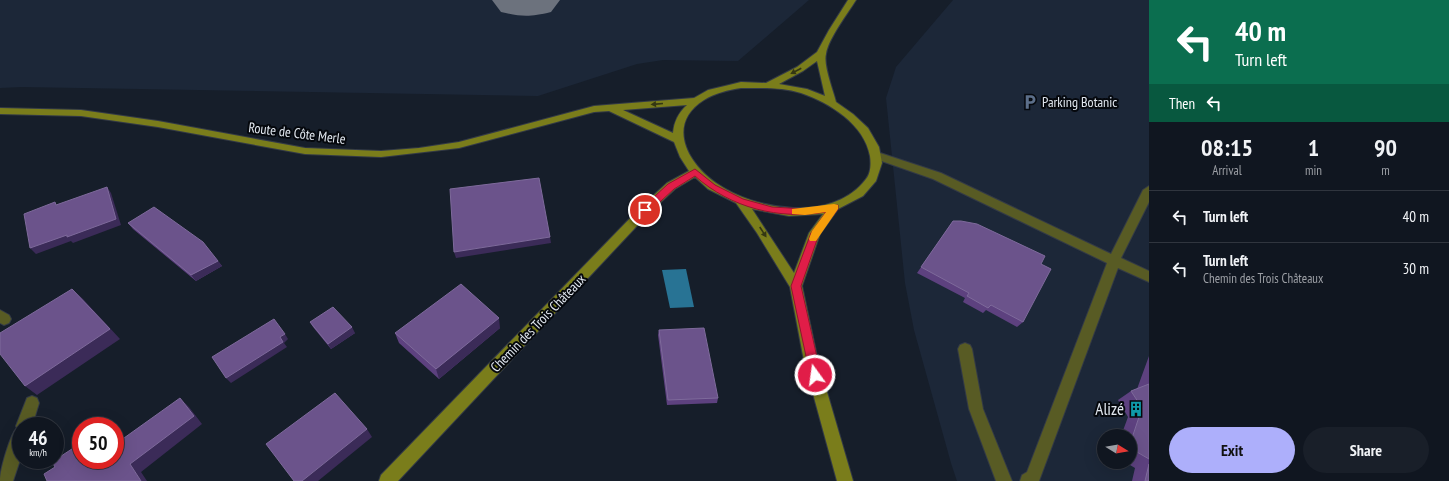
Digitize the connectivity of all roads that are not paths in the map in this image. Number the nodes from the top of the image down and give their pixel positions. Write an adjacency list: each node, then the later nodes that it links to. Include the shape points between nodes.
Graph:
1 (852, 0): 2 (main road)
2 (821, 54): 3 (main road, one-way to 3, via 800,69); 5 (main road)
3 (769, 85): 4 (main road, via 741,85 716,91); 5 (main road, via 812,94)
4 (696, 101): 6 (main road, Route de Côte Merle, one-way to 6); 8 (main road, via 685,112 679,125)
5 (831, 102): 9 (main road, via 853,117 869,136)
6 (612, 108): 7 (main road, Route de Côte Merle, via 580,112 459,145 419,151 359,154 305,152 158,124 81,113); 8 (main road)
7 (0, 111)
8 (678, 140): 10 (main road, via 683,154)
9 (877, 156): 13 (main road, via 876,172 868,186 854,198); 14 (street, via 937,176)
10 (695, 172): 12 (main road, via 712,187); 22 (main road, Chemin des Trois Châteaux, via 671,186 645,210)
11 (1149, 190): 14 (street)
12 (740, 201): 13 (main road, via 772,210 805,212); 16 (main road, one-way to 16)
13 (834, 207): 16 (main road, via 815,233)
14 (1114, 261): 15 (street); 25 (street, via 1033,478)
15 (1149, 277)
16 (796, 286): 23 (main road, via 812,360)
17 (965, 349): 24 (street, via 976,409)
18 (32, 403): 19 (street)
19 (27, 417)
20 (12, 460): 21 (street)
21 (5, 481)
22 (387, 481)
23 (846, 481)
24 (1004, 481)
25 (1028, 481)

